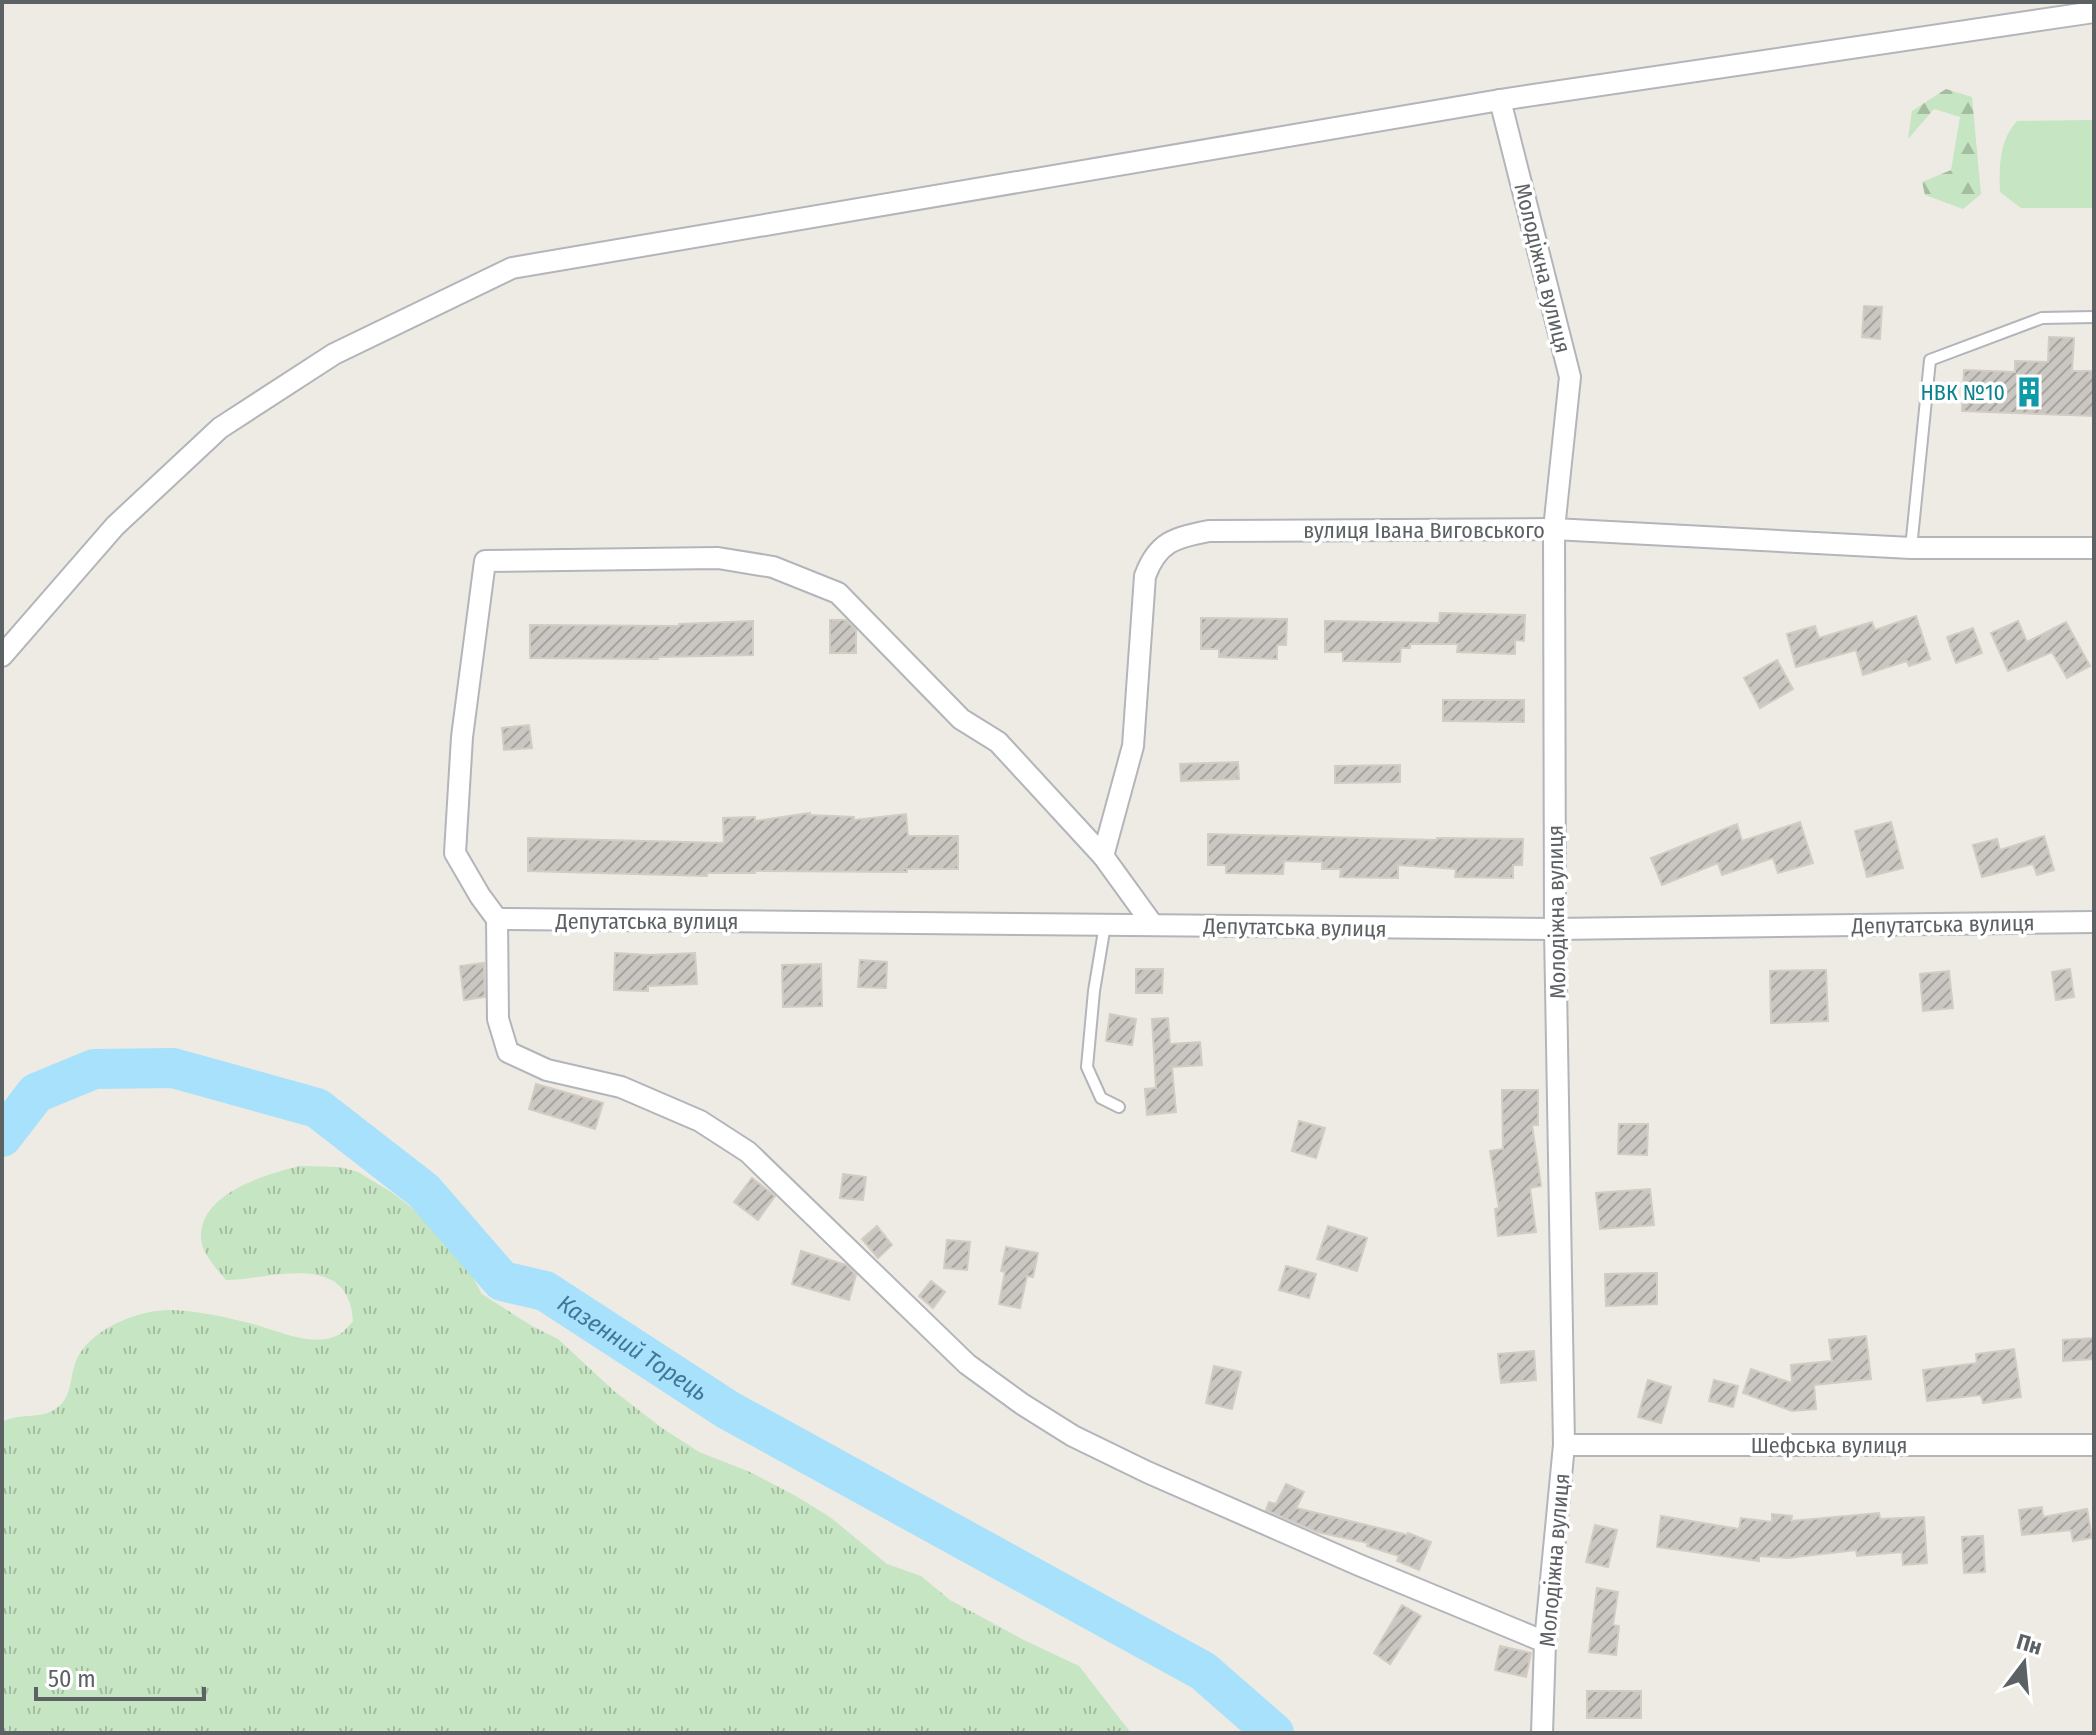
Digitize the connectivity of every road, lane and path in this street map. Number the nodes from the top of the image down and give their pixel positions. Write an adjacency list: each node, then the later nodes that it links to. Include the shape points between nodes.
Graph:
1 (2094, 12): 2 (street)
2 (1500, 100): 4 (street, Молодіжна вулиця, via 1570,377); 7 (street, via 512,268 334,354 220,428 115,526)
3 (2094, 317): 5 (lane, via 2042,318 1930,360)
4 (1554, 529): 5 (street, вулиця Івана Виговського); 8 (street, вулиця Івана Виговського, via 1209,531 1177,538 1153,555 1145,576 1133,746); 13 (street, Молодіжна вулиця)
5 (1911, 548): 6 (street, вулиця Івана Виговського)
6 (2094, 548)
7 (2, 656)
8 (1103, 856): 9 (street, via 998,742 961,719 838,593 773,567 718,558 485,561 462,737 455,853); 12 (street)
9 (497, 919): 11 (street, Депутатська вулиця); 17 (street, via 498,1019 508,1052 547,1070 621,1087 700,1121 748,1152 967,1364 1073,1436)
10 (2094, 922): 13 (street, Депутатська вулиця)
11 (1105, 925): 12 (street, Депутатська вулиця); 14 (lane, via 1087,1067 1101,1098)
12 (1153, 925): 13 (street, Депутатська вулиця)
13 (1555, 929): 15 (street, Молодіжна вулиця)
14 (1119, 1107)
15 (1564, 1445): 16 (street, Шефська вулиця); 17 (street, Молодіжна вулиця)
16 (2094, 1445)
17 (1545, 1642): 18 (street, Молодіжна вулиця)
18 (1542, 1733)

